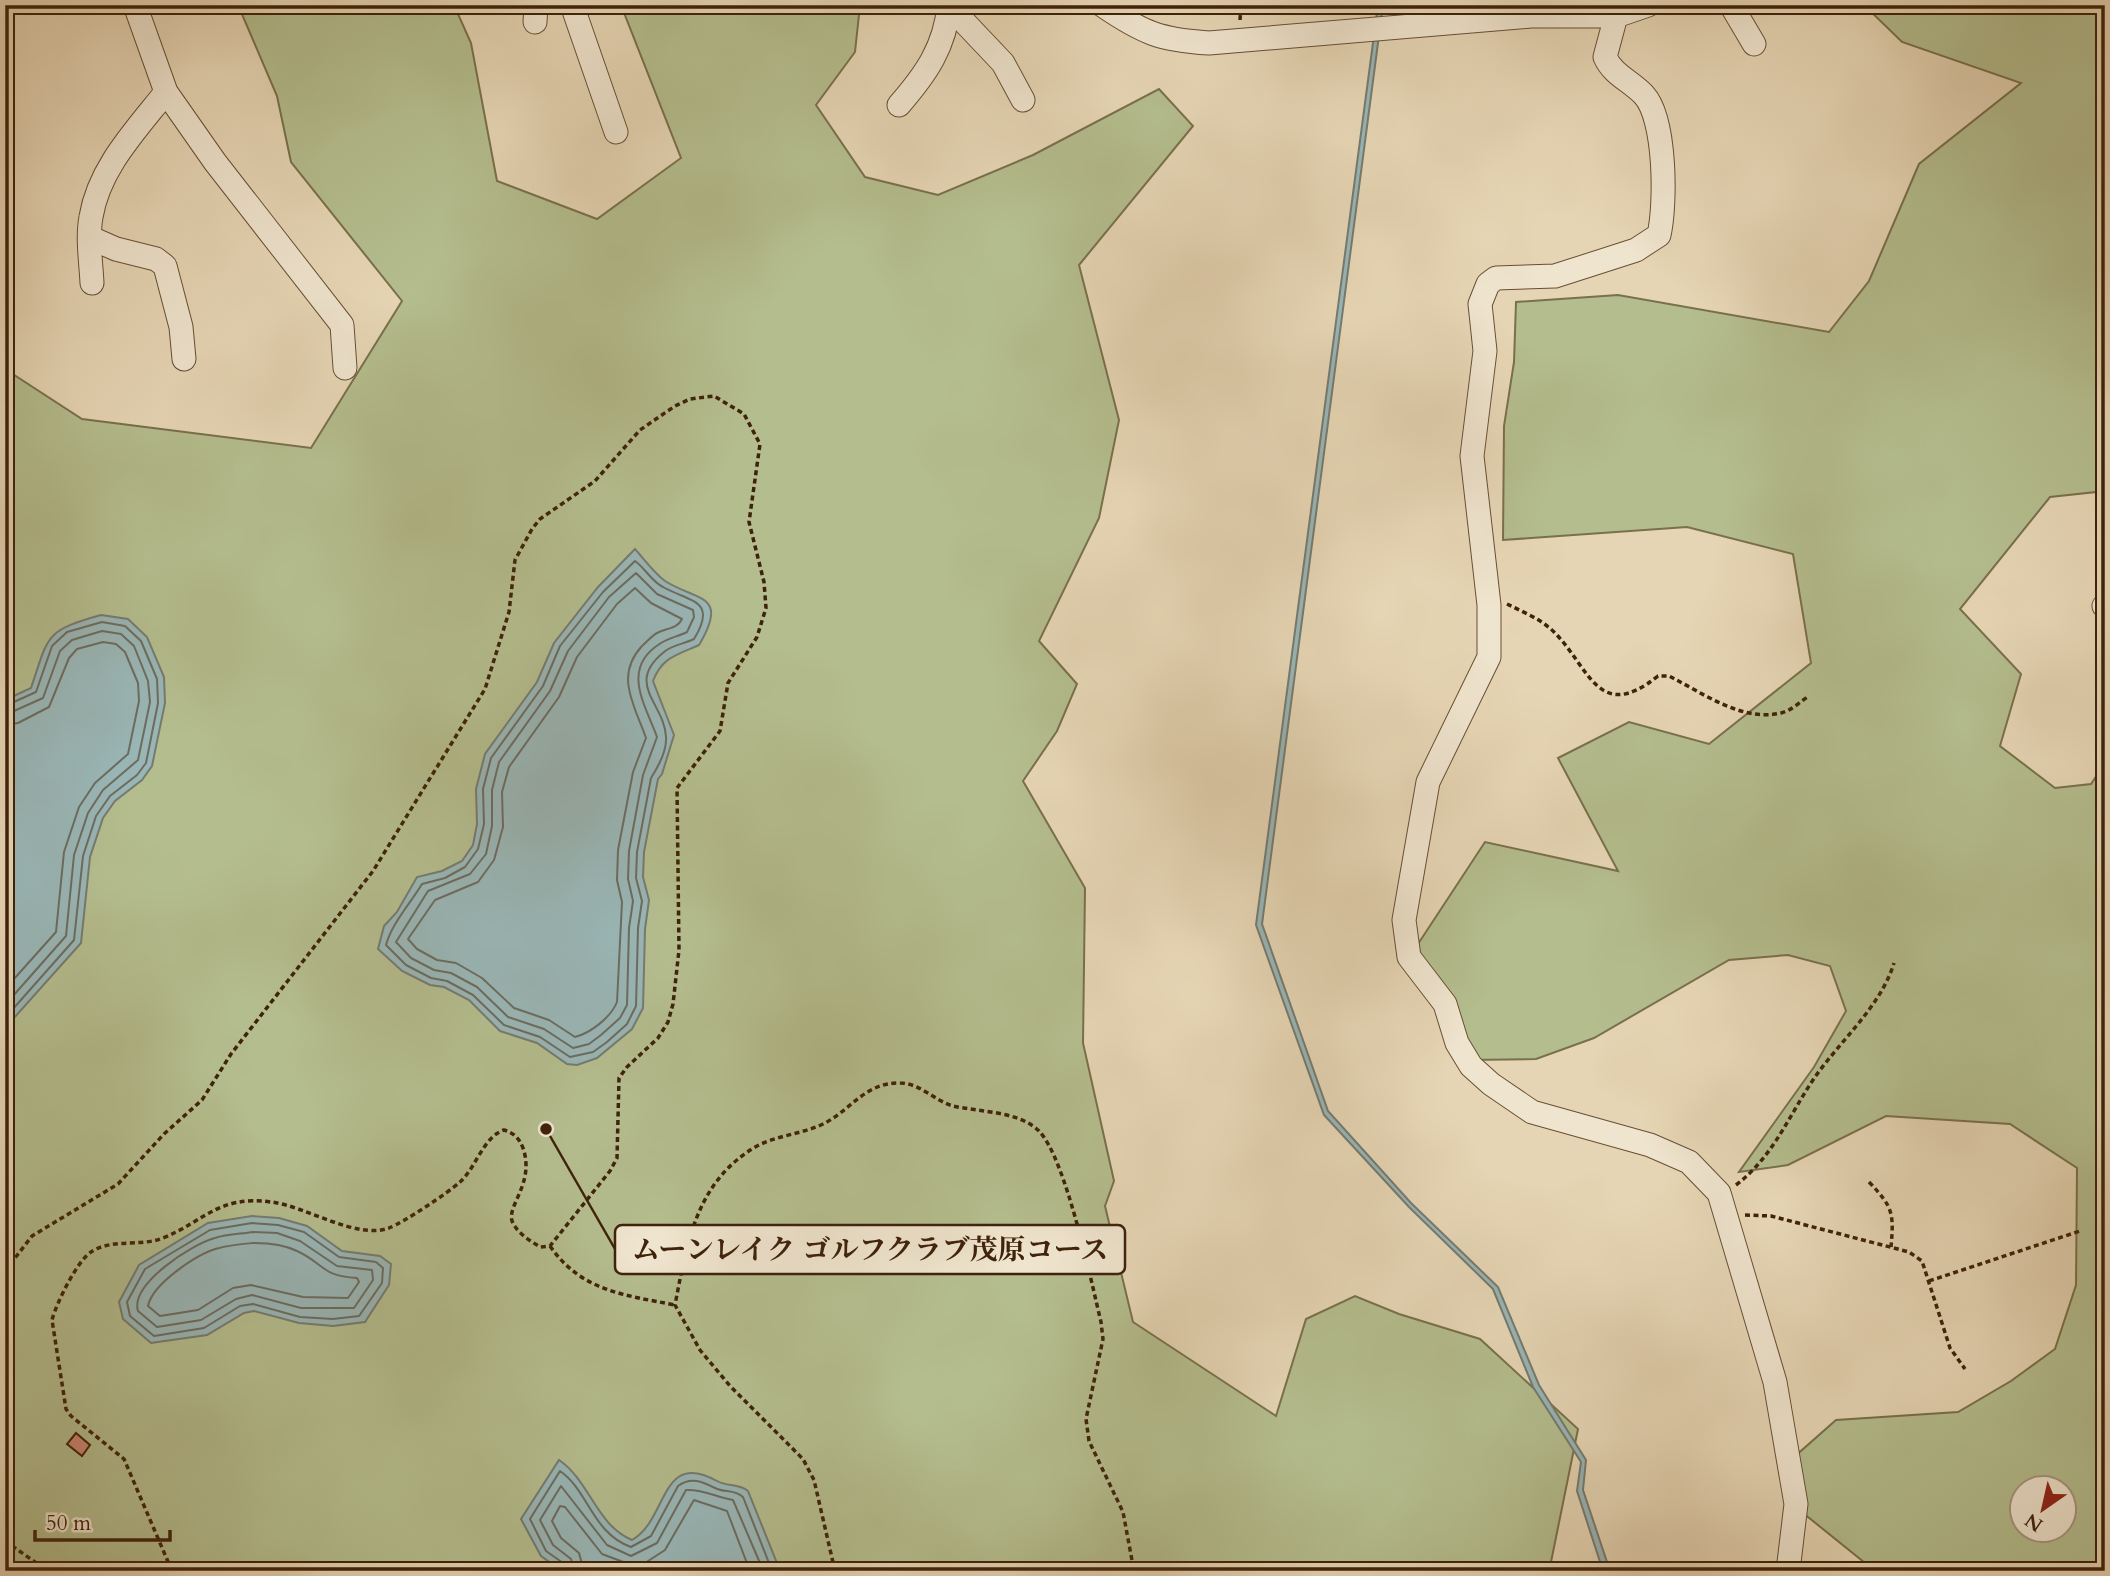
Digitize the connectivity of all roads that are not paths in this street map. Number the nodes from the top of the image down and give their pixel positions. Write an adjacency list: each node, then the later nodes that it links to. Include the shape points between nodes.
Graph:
1 (135, 5): 9 (street)
2 (572, 5): 12 (street)
3 (1102, 5): 7 (street, via 1167,40 1209,43 1531,16)
4 (1648, 5): 7 (street)
5 (1731, 5): 8 (street)
6 (949, 6): 10 (street, via 1003,63); 11 (street, via 939,50 926,74)
7 (1616, 16): 17 (street, via 1605,57 1654,110 1663,217 1659,235 1636,250 1555,276 1504,275 1488,284 1483,293 1483,369 1472,456 1488,594 1489,657 1428,782 1405,920 1409,957 1445,1004 1457,1043 1471,1066 1491,1084 1532,1112 1650,1145 1689,1162 1721,1197 1775,1382 1796,1504)
8 (1754, 44)
9 (166, 92): 13 (street, via 109,167 97,192); 16 (street, via 342,325)
10 (1023, 100)
11 (899, 105)
12 (616, 132)
13 (90, 238): 14 (street); 15 (street, via 165,266)
14 (92, 283)
15 (184, 359)
16 (345, 369)
17 (1788, 1571)

